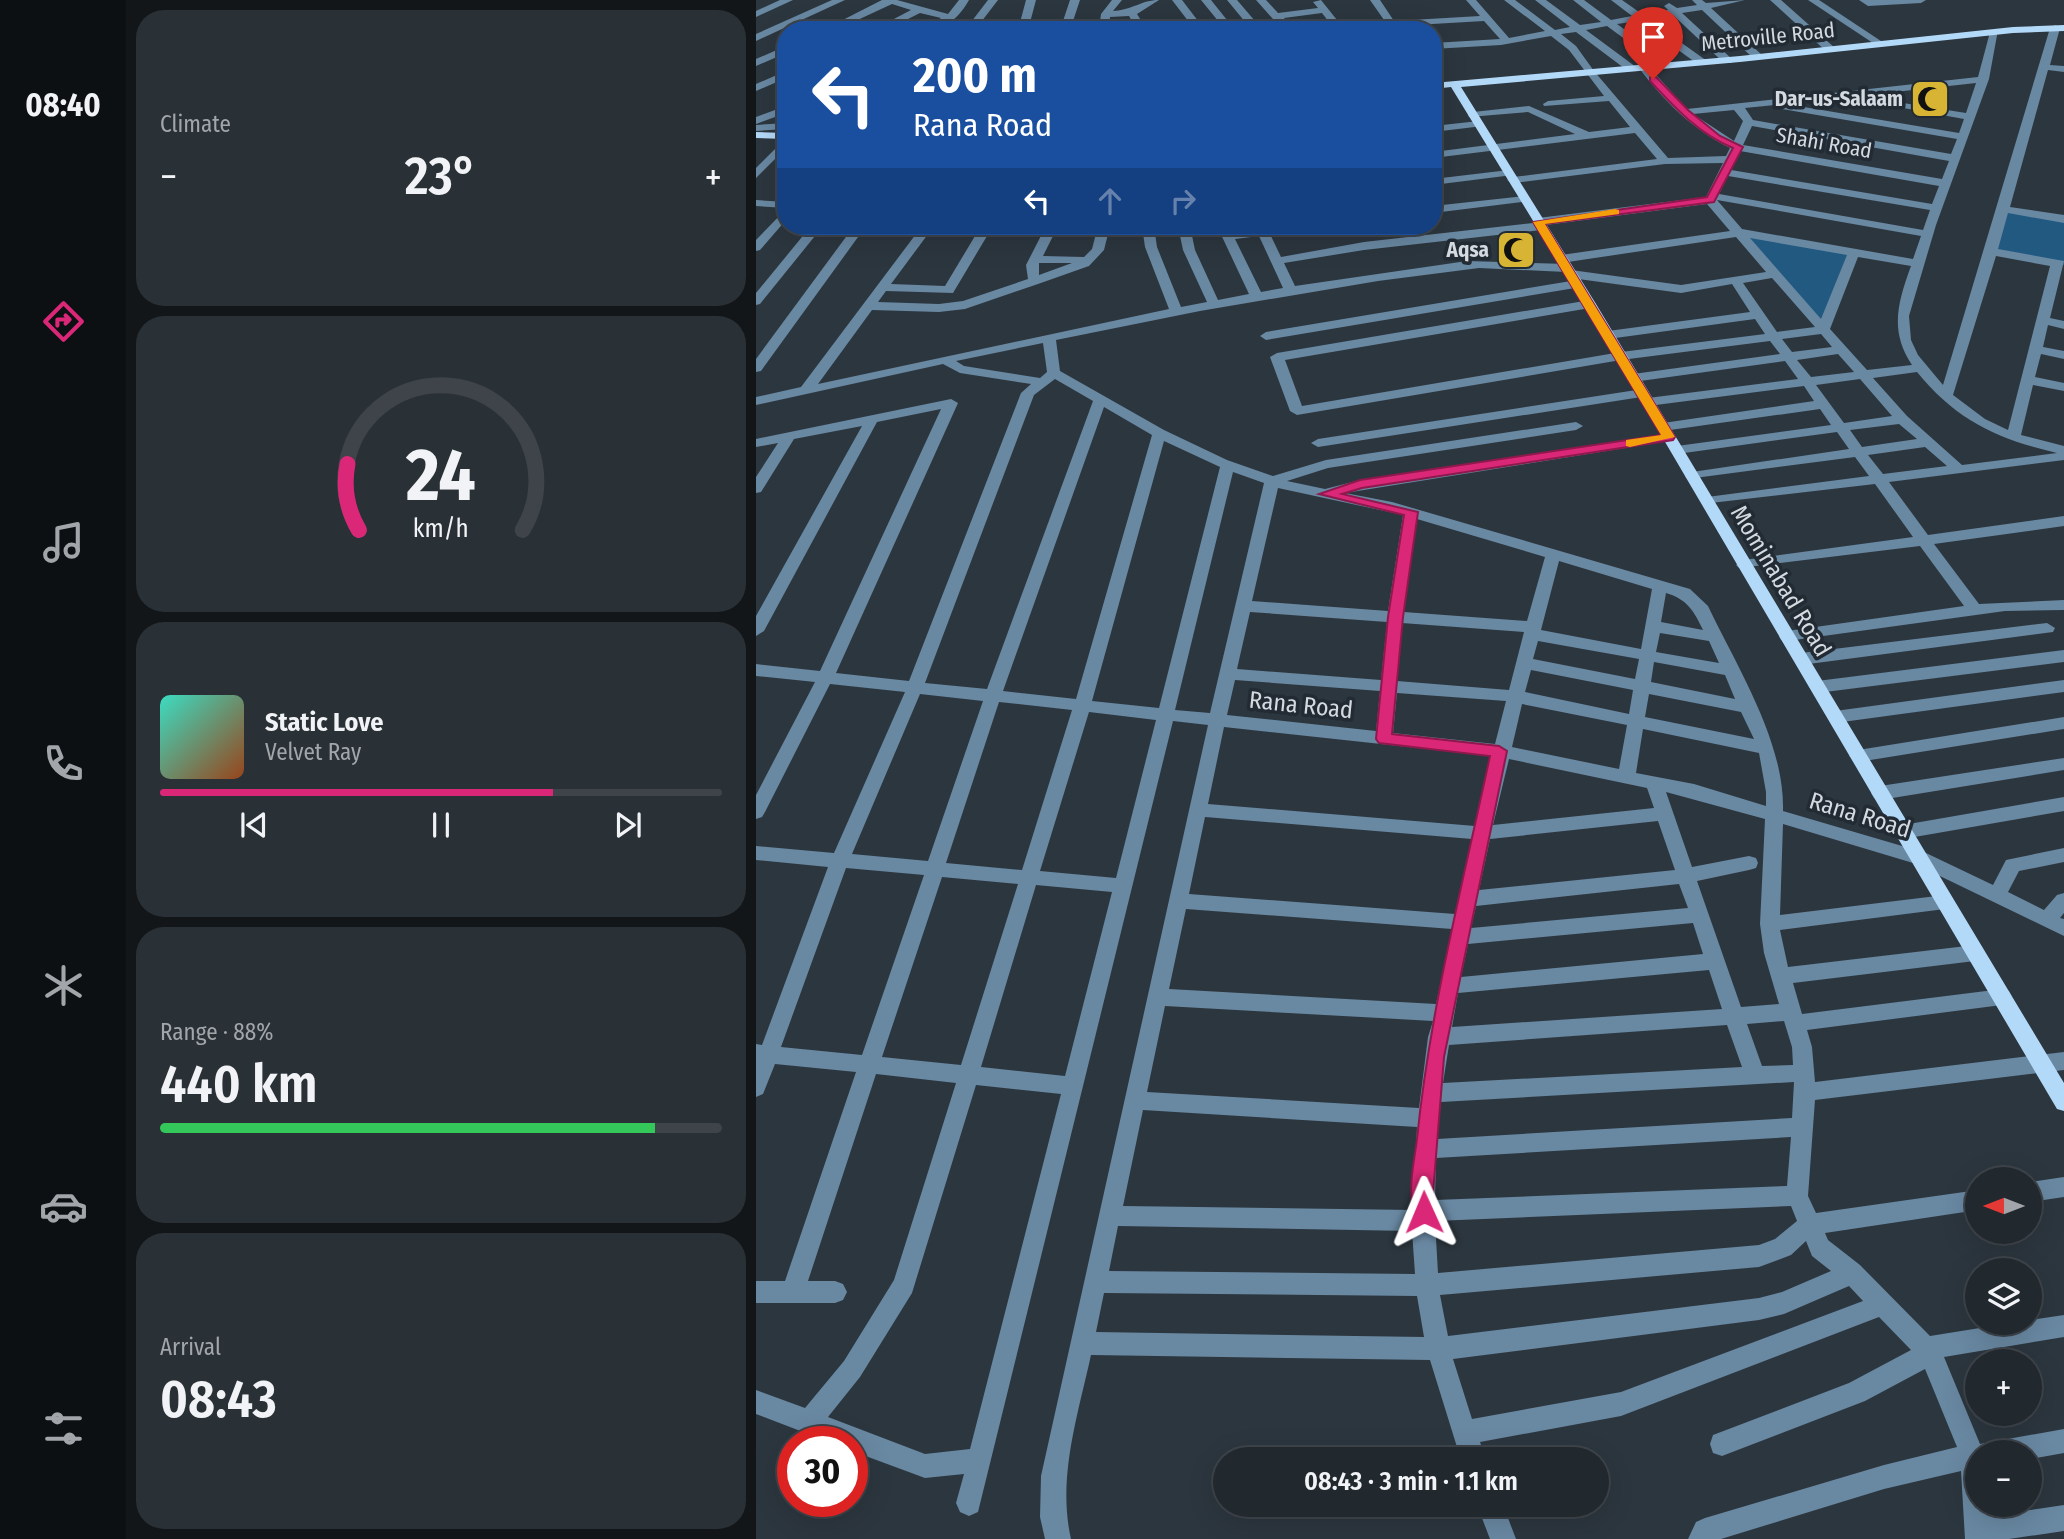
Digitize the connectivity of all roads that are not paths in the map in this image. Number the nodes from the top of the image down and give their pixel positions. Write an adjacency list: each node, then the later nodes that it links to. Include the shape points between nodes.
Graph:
1 (788, 0): 32 (street)
2 (840, 0): 39 (street)
3 (935, 0): 30 (street)
4 (964, 0): 36 (street)
5 (993, 0): 43 (street)
6 (1031, 0): 44 (street)
7 (1076, 0): 45 (street)
8 (1117, 0): 34 (street)
9 (1154, 0): 33 (street)
10 (1177, 0): 48 (street)
11 (1206, 0): 49 (street)
12 (1232, 0): 50 (street)
13 (1261, 0): 37 (street)
14 (1317, 0): 31 (street)
15 (1375, 0): 54 (street)
16 (1473, 0): 38 (street)
17 (1509, 0): 63 (street)
18 (1540, 0): 57 (street)
19 (1578, 0): 56 (street)
20 (1616, 0): 35 (street)
21 (1660, 0): 29 (street)
22 (1736, 0): 28 (street)
23 (1775, 0): 69 (street)
24 (1813, 0): 67 (street)
25 (1864, 0): 26 (street)
26 (1921, 0)
27 (895, 1): 30 (street); 40 (street)
28 (1700, 3): 29 (street); 71 (street)
29 (1674, 9): 35 (street); 72 (street)
30 (923, 10): 36 (street); 41 (street)
31 (1324, 10): 37 (street); 53 (street)
32 (756, 13)
33 (1132, 13): 34 (street); 47 (street)
34 (1106, 14): 46 (street)
35 (1638, 16): 56 (street); 74 (street)
36 (950, 18): 42 (street)
37 (1279, 18): 51 (street); 52 (street)
38 (1487, 18): 55 (street); 66 (street)
39 (795, 21)
40 (849, 21)
41 (898, 21)
42 (944, 21)
43 (978, 21)
44 (1025, 21)
45 (1068, 21)
46 (1105, 21)
47 (1137, 21)
48 (1193, 21)
49 (1221, 21)
50 (1250, 21)
51 (1268, 21)
52 (1281, 21)
53 (1333, 21)
54 (1390, 21)
55 (1442, 22)
56 (1609, 23): 57 (street); 75 (street)
57 (1577, 28): 63 (street); 78 (street)
58 (2059, 28): 61 (main road, Metroville Road); 76 (street)
59 (756, 29): 62 (street)
60 (777, 29): 62 (street)
61 (1994, 32): 67 (main road, Metroville Road); 82 (street)
62 (769, 33): 64 (street); 65 (street)
63 (1553, 33): 66 (street); 80 (street, via 1573,48)
64 (777, 35)
65 (756, 38)
66 (1507, 41): 68 (street)
67 (1882, 44): 69 (main road, Metroville Road)
68 (1442, 45)
69 (1831, 50): 71 (main road, Metroville Road)
70 (777, 53): 73 (street)
71 (1758, 58): 72 (main road, Metroville Road)
72 (1728, 61): 74 (main road, Metroville Road)
73 (756, 63)
74 (1703, 63): 75 (main road, Metroville Road)
75 (1668, 66): 77 (main road, Metroville Road)
76 (2044, 66): 79 (street); 122 (street)
77 (1644, 68): 78 (main road, Metroville Road); 92 (street, Shahi Road)
78 (1632, 69): 80 (main road, Metroville Road)
79 (2064, 69)
80 (1590, 73): 83 (main road, Metroville Road); 87 (street)
81 (777, 78): 85 (street)
82 (1984, 79): 86 (street); 94 (street)
83 (1455, 85): 84 (main road, Metroville Road); 95 (main road, Mominabad Road)
84 (1442, 86)
85 (756, 88)
86 (1838, 95): 88 (street); 94 (street)
87 (1611, 98): 89 (street); 100 (street)
88 (1766, 103): 90 (street); 103 (street)
89 (1548, 104)
90 (1737, 106): 92 (street); 96 (street)
91 (777, 111): 93 (street)
92 (1684, 112): 107 (street, Shahi Road)
93 (759, 116)
94 (1970, 117): 103 (street)
95 (1476, 119): 98 (street); 102 (street, via 1530,109); 105 (main road, Mominabad Road)
96 (1748, 122): 107 (street); 109 (street)
97 (777, 127): 99 (street)
98 (1442, 127)
99 (756, 128)
100 (1638, 129): 102 (street); 110 (street)
101 (756, 135): 104 (main road)
102 (1587, 135): 105 (street)
103 (1962, 137): 109 (street)
104 (777, 138)
105 (1493, 147): 108 (street); 113 (main road, Mominabad Road)
106 (777, 150): 112 (street)
107 (1735, 153): 110 (street); 111 (street); 115 (street, Shahi Road)
108 (1442, 154)
109 (1953, 159): 115 (street)
110 (1665, 161): 113 (street)
111 (1726, 172): 116 (street); 120 (street)
112 (756, 175)
113 (1511, 176): 114 (street); 117 (main road, Mominabad Road)
114 (1442, 181)
115 (1944, 183): 120 (street)
116 (1712, 198): 125 (street); 126 (street); 127 (street)
117 (1525, 199): 121 (street); 125 (main road, Mominabad Road)
118 (756, 203): 119 (street)
119 (777, 204)
120 (1936, 208): 127 (street)
121 (1442, 209)
122 (2003, 209): 123 (street); 141 (street)
123 (2064, 219)
124 (777, 222): 140 (street)
125 (1540, 224): 139 (street); 148 (main road, Mominabad Road)
126 (1738, 232): 142 (street); 148 (street); 149 (street)
127 (1927, 234): 146 (street)
128 (809, 235): 152 (street)
129 (853, 235): 177 (street)
130 (921, 235): 153 (street)
131 (982, 235): 153 (street, via 949,290)
132 (1047, 235): 143 (street)
133 (1102, 235): 144 (street, via 1098,250)
134 (1150, 235): 162 (street)
135 (1186, 235): 161 (street)
136 (1226, 235): 157 (street)
137 (1265, 235): 145 (street)
138 (1422, 235): 139 (street)
139 (1424, 239): 145 (street)
140 (756, 247)
141 (1992, 251): 147 (street); 186 (street)
142 (1854, 253): 146 (street); 166 (street)
143 (1035, 259): 144 (street); 150 (street)
144 (1088, 261): 150 (street)
145 (1277, 261): 154 (street)
146 (1918, 264): 178 (street, via 1902,328)
147 (2060, 265): 155 (street)
148 (1569, 271): 151 (street, via 1681,289); 154 (street, via 1470,264); 159 (main road, Mominabad Road); 168 (street)
149 (1774, 274): 151 (street); 166 (street)
150 (1034, 281): 160 (street, via 965,305)
151 (1735, 281): 163 (street)
152 (762, 287): 158 (street)
153 (883, 287): 160 (street)
154 (1291, 292): 157 (street)
155 (2050, 292): 156 (street); 164 (street)
156 (2064, 295)
157 (1257, 298): 161 (street)
158 (756, 300)
159 (1590, 304): 167 (main road, Mominabad Road); 174 (street, via 1277,357 1297,411)
160 (868, 306): 185 (street)
161 (1215, 306): 162 (street)
162 (1177, 313): 170 (street)
163 (1760, 314): 167 (street); 169 (street)
164 (2042, 320): 165 (street); 171 (street)
165 (2064, 325)
166 (1823, 330): 169 (street); 172 (street)
167 (1608, 335): 174 (main road, Mominabad Road)
168 (1266, 337)
169 (1774, 337): 174 (street); 175 (street)
170 (1049, 339): 176 (street); 180 (street)
171 (2035, 349): 173 (street); 182 (street)
172 (1839, 350): 175 (street); 179 (street)
173 (2064, 355)
174 (1620, 356): 181 (main road, Mominabad Road)
175 (1788, 357): 181 (street); 183 (street)
176 (945, 360): 180 (street, via 960,369); 185 (street)
177 (756, 368)
178 (1918, 368): 179 (street); 186 (street)
179 (1861, 375): 183 (street); 192 (street)
180 (1048, 377): 188 (street); 238 (street, via 1028,393)
181 (1633, 378): 187 (main road, Mominabad Road)
182 (2028, 380): 184 (street); 197 (street)
183 (1809, 382): 187 (street); 190 (street)
184 (2064, 387)
185 (806, 390): 189 (street)
186 (1946, 396): 197 (street, via 1994,430)
187 (1646, 398): 198 (main road, Mominabad Road); 201 (street)
188 (1100, 399): 195 (street); 241 (street)
189 (756, 401)
190 (1825, 404): 194 (street); 198 (street)
191 (872, 419): 196 (street); 224 (street); 235 (street, via 951,403)
192 (1902, 419): 194 (street); 199 (street)
193 (1576, 426): 208 (street, via 1326,464)
194 (1843, 427): 198 (street); 202 (street)
195 (1159, 433): 204 (street); 243 (street)
196 (789, 436): 200 (street); 209 (street)
197 (2014, 436): 203 (street)
198 (1669, 438): 206 (main road, Mominabad Road); 210 (street, via 1360,484)
199 (1928, 442): 202 (street); 205 (street)
200 (756, 443)
201 (1318, 443)
202 (1860, 451): 206 (street); 207 (street)
203 (2064, 453): 205 (street)
204 (1228, 465): 208 (street); 245 (street)
205 (1958, 469): 207 (street)
206 (1692, 476): 211 (main road, Mominabad Road)
207 (1880, 479): 211 (street); 214 (street)
208 (1272, 481): 210 (street); 219 (street)
209 (756, 489)
210 (1326, 494): 212 (street)
211 (1707, 501): 216 (main road, Mominabad Road)
212 (1411, 512): 215 (street); 221 (street)
213 (2064, 522): 214 (street)
214 (1925, 541): 216 (street); 220 (street)
215 (1553, 554): 217 (street); 225 (street)
216 (1744, 565): 226 (main road, Mominabad Road)
217 (1660, 586): 222 (street); 227 (street, via 1684,593 1700,606)
218 (2064, 605): 220 (street)
219 (1244, 606): 221 (street); 234 (street)
220 (1975, 610): 226 (street)
221 (1395, 617): 225 (street); 236 (street)
222 (1652, 626): 227 (street); 228 (street)
223 (2047, 628): 230 (street)
224 (756, 631)
225 (1532, 631): 228 (street); 231 (street)
226 (1787, 636): 230 (main road, Mominabad Road)
227 (1714, 637): 233 (street)
228 (1646, 655): 233 (street); 239 (street)
229 (2064, 656): 240 (street)
230 (1801, 659): 240 (main road, Mominabad Road)
231 (1523, 663): 239 (street); 242 (street)
232 (756, 670): 235 (street, Rana Road)
233 (1731, 671): 244 (street)
234 (1228, 674): 236 (street); 247 (street)
235 (825, 678): 238 (street, Rana Road); 260 (street)
236 (1390, 686): 242 (street); 250 (street)
237 (2064, 686): 246 (street)
238 (915, 687): 241 (street, Rana Road); 268 (street)
239 (1641, 687): 244 (street); 248 (street)
240 (1817, 687): 246 (main road, Mominabad Road)
241 (993, 696): 243 (street, Rana Road); 270 (street)
242 (1514, 696): 248 (street); 252 (street)
243 (1082, 706): 245 (street, Rana Road); 272 (street)
244 (1747, 707): 251 (street)
245 (1165, 715): 247 (street, Rana Road); 273 (street)
246 (1835, 717): 253 (main road, Mominabad Road)
247 (1217, 721): 250 (street, Rana Road); 259 (street)
248 (1634, 721): 251 (street); 255 (street)
249 (2064, 723): 253 (street)
250 (1384, 739): 252 (street, Rana Road)
251 (1767, 748): 262 (street)
252 (1499, 751): 255 (street, Rana Road); 263 (street)
253 (1858, 756): 257 (main road, Mominabad Road)
254 (2064, 764): 257 (street)
255 (1626, 777): 256 (street, Rana Road)
256 (1654, 783): 261 (street); 262 (street, Rana Road)
257 (1881, 793): 264 (main road, Mominabad Road)
258 (2064, 804): 264 (street)
259 (1198, 810): 263 (street); 277 (street)
260 (756, 812)
261 (1664, 814): 263 (street); 271 (street)
262 (1776, 815): 267 (street, Rana Road); 280 (street)
263 (1482, 832): 275 (street)
264 (1903, 832): 267 (main road, Mominabad Road)
265 (756, 853): 268 (street)
266 (2064, 855): 274 (street, via 2013,865)
267 (1919, 858): 274 (street, Rana Road); 278 (main road, Mominabad Road)
268 (840, 860): 270 (street); 293 (street)
269 (1749, 863): 271 (street)
270 (936, 869): 272 (street); 296 (street)
271 (1686, 876): 275 (street); 279 (street)
272 (1030, 878): 273 (street); 297 (street)
273 (1123, 886): 300 (street)
274 (1997, 895): 281 (street, Rana Road)
275 (1468, 899): 282 (street)
276 (2064, 900): 281 (street)
277 (1178, 901): 282 (street); 287 (street)
278 (1945, 902): 280 (street); 283 (main road, Mominabad Road)
279 (1699, 915): 282 (street); 284 (street)
280 (1770, 924): 285 (street)
281 (2056, 924)
282 (1461, 929): 286 (street)
283 (1975, 953): 285 (street); 288 (main road, Mominabad Road)
284 (1716, 961): 286 (street); 290 (street)
285 (1781, 976): 291 (street)
286 (1449, 986): 289 (street)
287 (1157, 997): 289 (street); 303 (street)
288 (2002, 997): 291 (street); 295 (main road, Mominabad Road)
289 (1444, 1013): 292 (street)
290 (1735, 1016): 291 (street); 292 (street); 298 (street)
291 (1793, 1017): 299 (street, via 1802,1047)
292 (1438, 1037): 302 (street)
293 (762, 1054): 296 (street); 301 (street)
294 (2064, 1061): 295 (street)
295 (2040, 1062): 299 (street, via 1832,1091); 304 (main road, Mominabad Road)
296 (868, 1065): 297 (street); 319 (street)
297 (970, 1076): 300 (street); 327 (street, via 904,1286 852,1369)
298 (1755, 1076): 299 (street); 302 (street)
299 (1804, 1082): 306 (street)
300 (1073, 1086): 335 (street)
301 (756, 1088)
302 (1431, 1093): 305 (street)
303 (1135, 1100): 305 (street); 312 (street)
304 (2064, 1102)
305 (1428, 1118): 307 (street)
306 (1803, 1127): 307 (street); 310 (street)
307 (1426, 1149): 313 (street)
308 (2064, 1187): 309 (street)
309 (2042, 1190)
310 (1797, 1196): 313 (street); 314 (street)
311 (1965, 1202): 314 (street)
312 (1110, 1216): 313 (street); 316 (street)
313 (1424, 1216): 317 (street)
314 (1808, 1225): 315 (street, via 1821,1248); 317 (street, via 1783,1247 1759,1256)
315 (1852, 1273): 321 (street); 324 (street, via 1759,1309)
316 (1095, 1282): 317 (street); 323 (street)
317 (1427, 1285): 324 (street)
318 (756, 1292): 319 (street)
319 (793, 1292): 320 (street)
320 (835, 1292)
321 (1884, 1304): 325 (street); 328 (street, via 1621,1404)
322 (2064, 1326): 325 (street)
323 (1082, 1343): 324 (street); 341 (street, via 1053,1476)
324 (1440, 1349): 328 (street)
325 (1929, 1351): 329 (street); 331 (street, via 1856,1392)
326 (756, 1402): 327 (street)
327 (809, 1422): 335 (street, via 925,1466)
328 (1465, 1433): 333 (street)
329 (1974, 1440)
330 (2064, 1441): 332 (street)
331 (1722, 1444)
332 (2042, 1444)
333 (1470, 1447)
334 (1965, 1458): 343 (street, via 1705,1531)
335 (979, 1460): 336 (street)
336 (969, 1503)
337 (1495, 1517): 342 (street)
338 (1979, 1517): 340 (street)
339 (2064, 1518): 340 (street)
340 (1978, 1535)
341 (1058, 1539)
342 (1503, 1539)
343 (1700, 1539)

